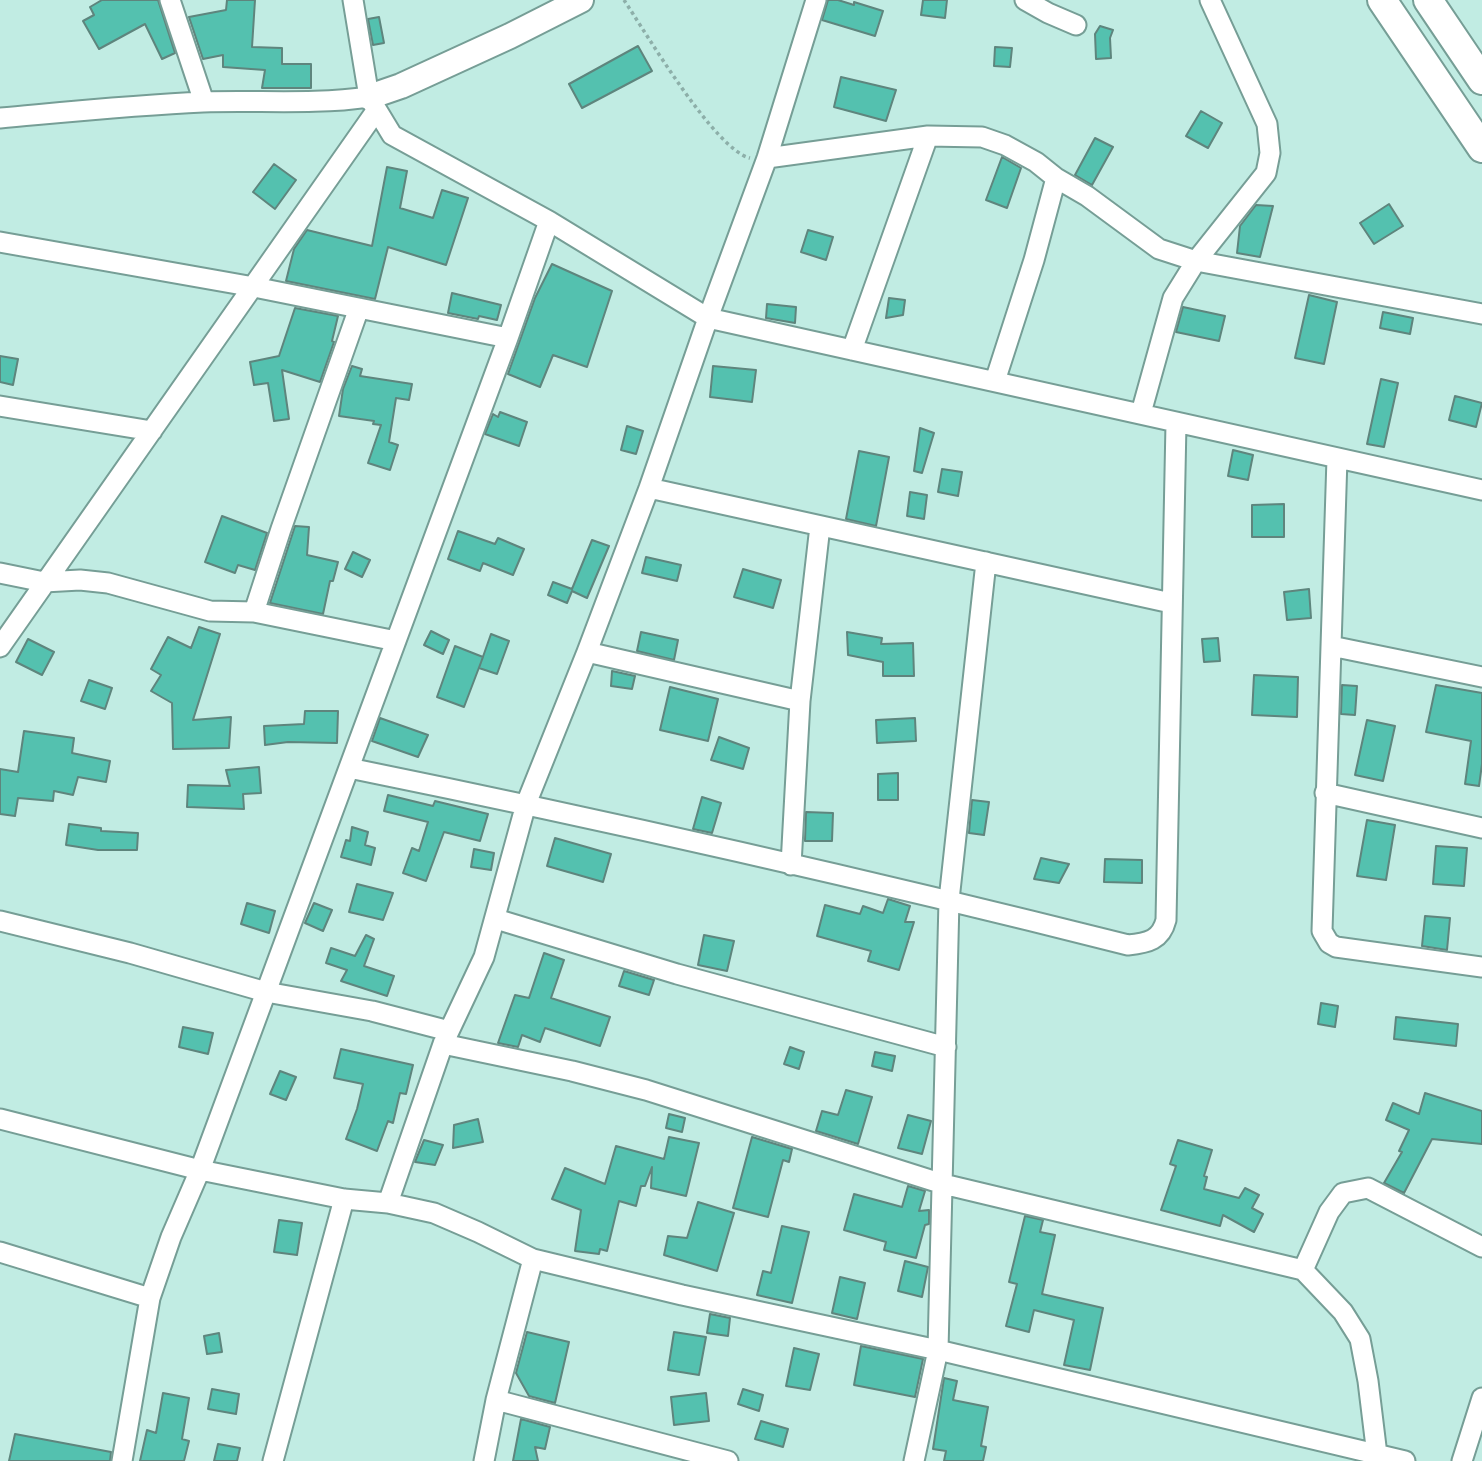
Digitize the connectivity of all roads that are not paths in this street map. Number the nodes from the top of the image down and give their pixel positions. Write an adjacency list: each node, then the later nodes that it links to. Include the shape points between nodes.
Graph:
1 (170, 0): 11 (street)
2 (353, 0): 12 (street)
3 (581, 0): 12 (street)
4 (816, 0): 16 (street)
5 (1025, 0): 9 (street)
6 (1210, 0): 20 (street, via 1267,124 1270,153 1266,173)
7 (1382, 0): 15 (main road)
8 (1428, 0): 10 (main road)
9 (1076, 25)
10 (1482, 80)
11 (204, 102): 12 (street); 13 (street)
12 (372, 104): 18 (street, via 392,135 403,143); 21 (street)
13 (0, 118)
14 (928, 136): 16 (street); 17 (street, via 982,137 1037,162); 26 (street)
15 (1482, 148)
16 (766, 158): 24 (street)
17 (1056, 178): 20 (street, via 1087,195 1151,244); 27 (street)
18 (548, 221): 24 (street); 25 (street)
19 (0, 242): 21 (street)
20 (1196, 261): 23 (street); 29 (street, via 1173,298)
21 (254, 287): 22 (street); 31 (street)
22 (359, 308): 25 (street); 40 (street)
23 (1482, 314)
24 (708, 318): 26 (street); 33 (street)
25 (508, 338): 41 (street)
26 (852, 350): 27 (street)
27 (995, 382): 29 (street)
28 (0, 406): 31 (street)
29 (1141, 412): 30 (street)
30 (1176, 423): 32 (street); 39 (street)
31 (152, 431): 38 (street)
32 (1337, 458): 34 (street); 42 (street)
33 (649, 488): 35 (street); 44 (street)
34 (1482, 490)
35 (820, 526): 36 (street); 46 (street)
36 (986, 562): 39 (street); 52 (street)
37 (0, 573): 38 (street)
38 (44, 582): 40 (street, via 108,583 210,611); 43 (street)
39 (1171, 603): 52 (street, via 1163,930 1144,944 1128,945)
40 (254, 612): 41 (street)
41 (396, 641): 47 (street)
42 (1331, 646): 45 (street); 48 (street)
43 (0, 647)
44 (587, 652): 46 (street); 49 (street)
45 (1482, 677)
46 (800, 701): 51 (street)
47 (349, 768): 49 (street); 56 (street)
48 (1325, 793): 50 (street); 55 (street, via 1322,931 1329,943)
49 (526, 804): 51 (street); 53 (street)
50 (1482, 828)
51 (791, 865): 52 (street)
52 (949, 900): 58 (street)
53 (496, 919): 57 (street, via 480,968); 58 (street)
54 (0, 920): 56 (street)
55 (1482, 967)
56 (267, 992): 57 (street, via 372,1011); 60 (street)
57 (446, 1037): 61 (street, via 646,1090); 63 (street)
58 (946, 1047): 61 (street)
59 (0, 1119): 60 (street)
60 (200, 1170): 62 (street); 68 (street)
61 (943, 1184): 67 (street); 69 (street)
62 (344, 1199): 63 (street); 74 (street)
63 (388, 1203): 66 (street, via 434,1213)
64 (1482, 1247): 67 (street, via 1368,1188 1343,1193 1329,1212)
65 (0, 1252): 68 (street)
66 (533, 1259): 69 (street); 71 (street)
67 (1303, 1270): 72 (street, via 1343,1312 1360,1339)
68 (150, 1298): 73 (street)
69 (938, 1350): 72 (street); 77 (street)
70 (1482, 1398): 79 (street)
71 (496, 1400): 75 (street); 76 (street)
72 (1377, 1455): 78 (street)
73 (122, 1461)
74 (273, 1461)
75 (484, 1461)
76 (728, 1461)
77 (914, 1461)
78 (1405, 1461)
79 (1462, 1461)

